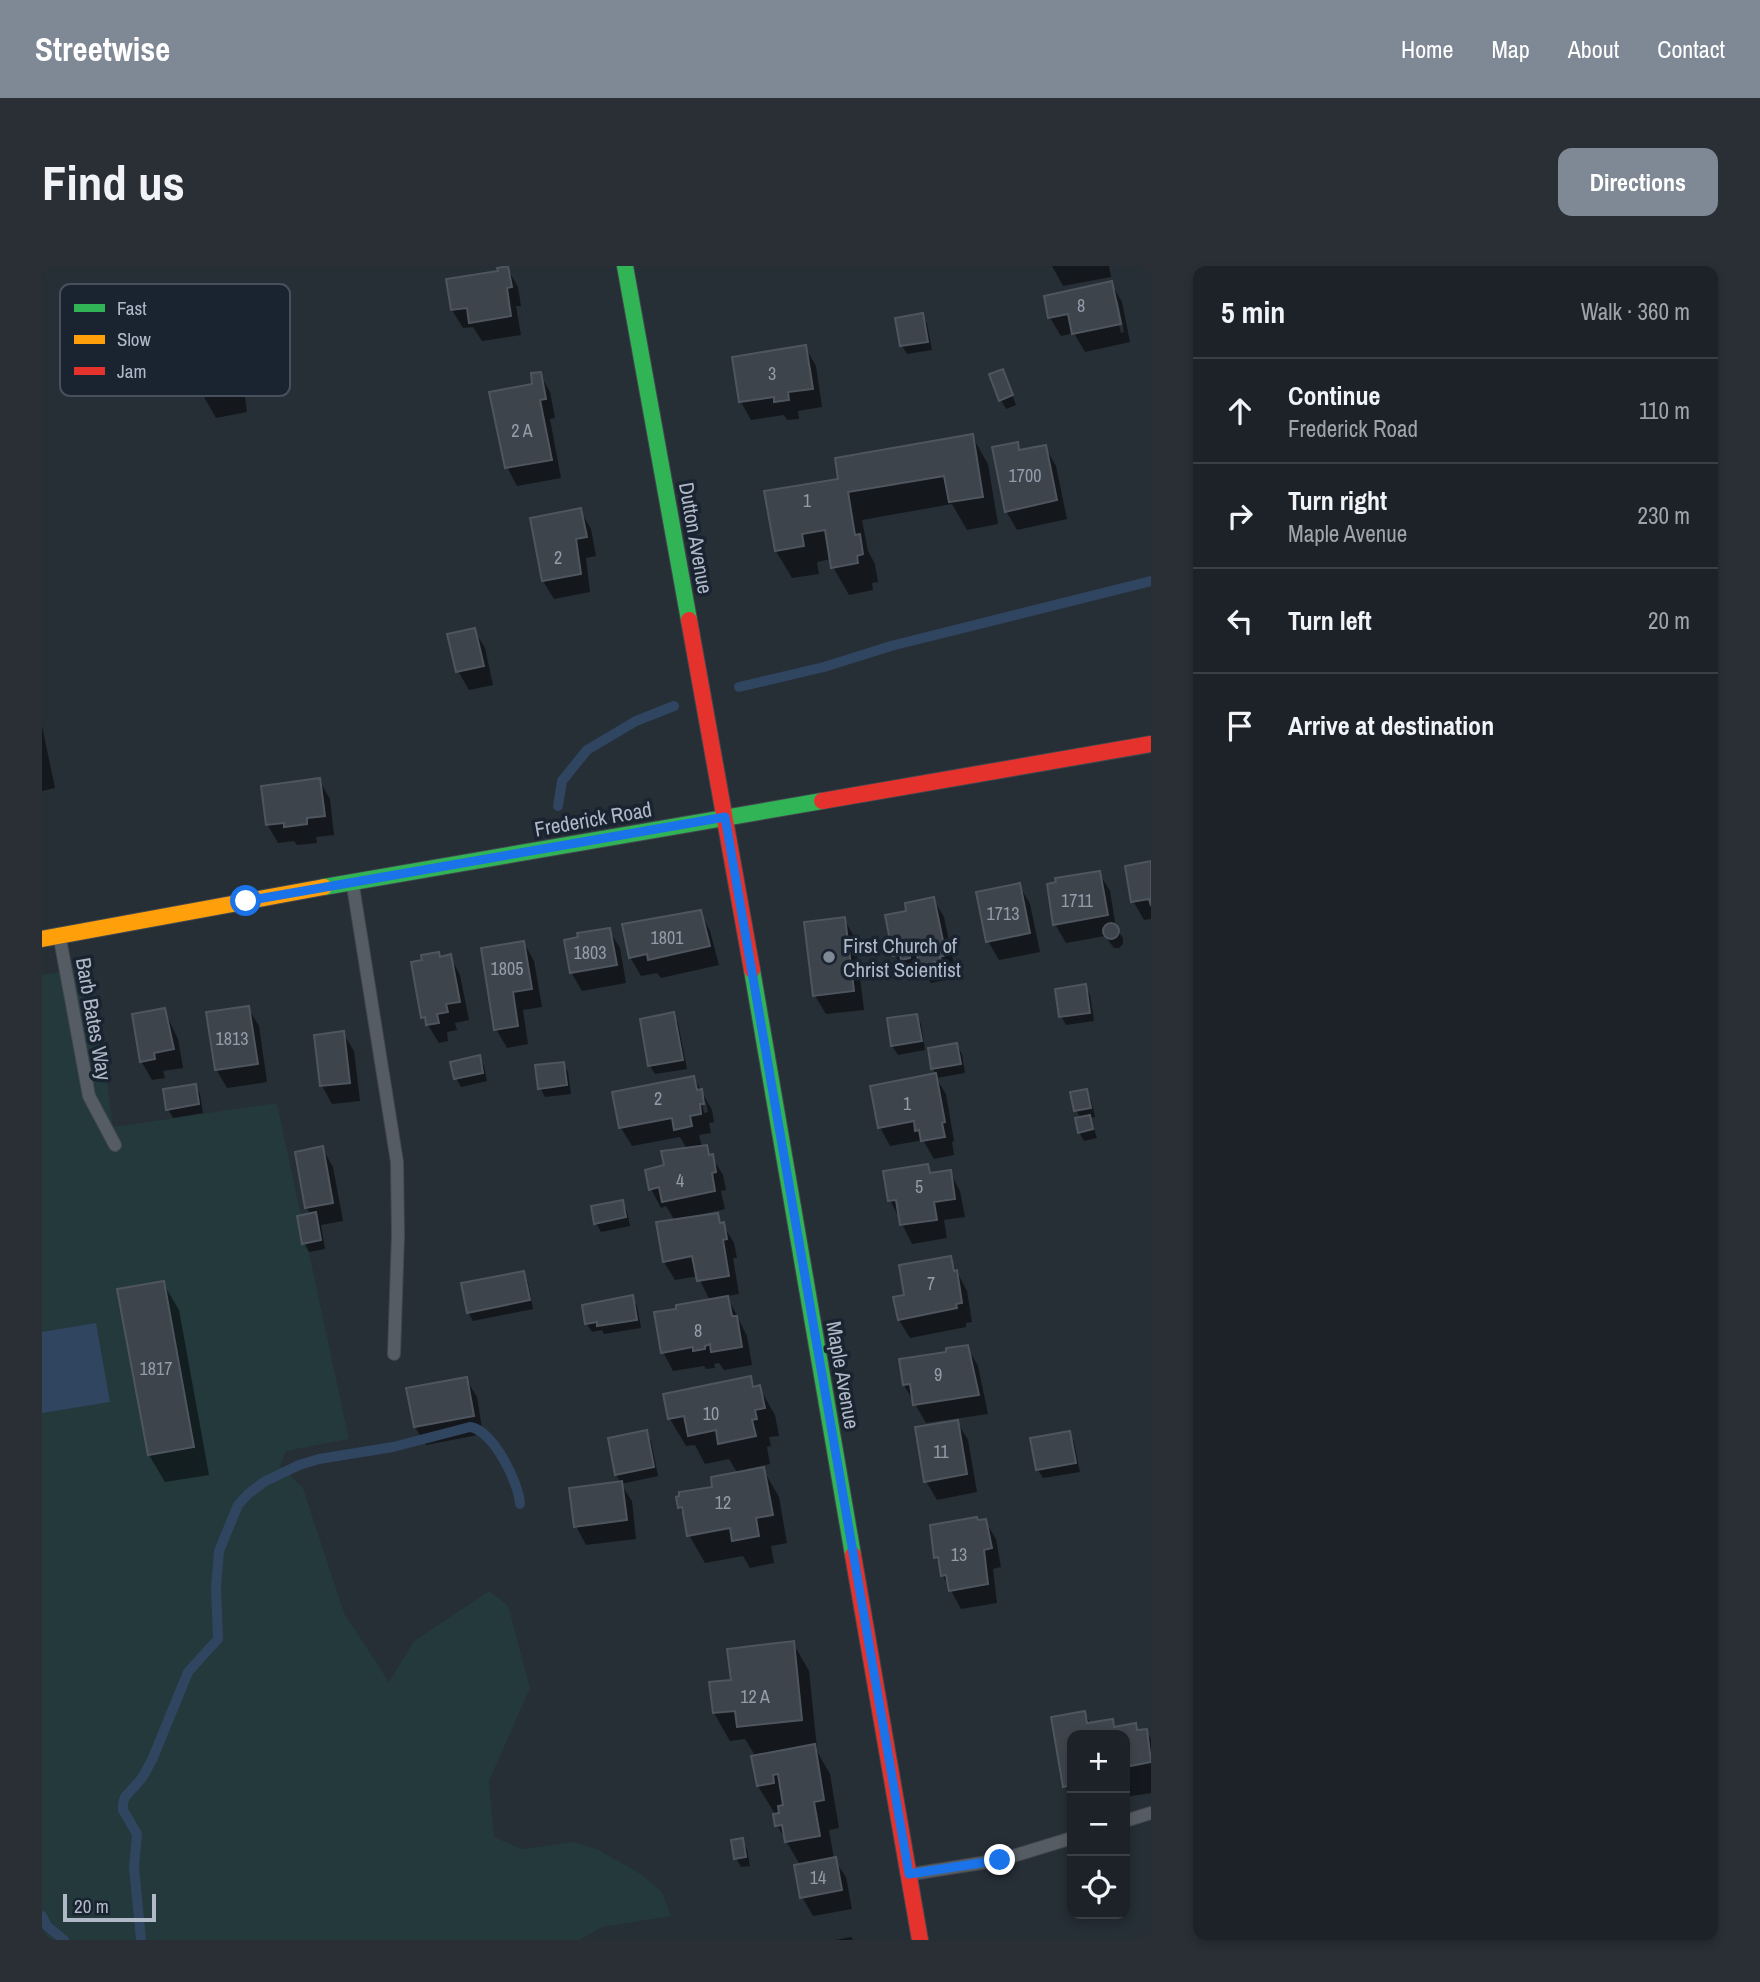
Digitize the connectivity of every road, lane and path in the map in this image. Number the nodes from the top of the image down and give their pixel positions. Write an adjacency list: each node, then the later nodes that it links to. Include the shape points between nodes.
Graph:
1 (625, 266): 3 (street, Dutton Avenue)
2 (1151, 744): 3 (street, Frederick Road)
3 (725, 817): 4 (street, Frederick Road); 12 (street, Maple Avenue)
4 (352, 882): 5 (street, Frederick Road); 8 (lane, via 397,1162)
5 (60, 936): 6 (street, Frederick Road); 7 (lane, Barb Bates Way, via 89,1096)
6 (42, 939)
7 (115, 1145)
8 (394, 1354)
9 (1151, 1813): 10 (lane)
10 (1130, 1819)
11 (1067, 1840): 12 (lane, via 1000,1860)
12 (909, 1874): 13 (street, Maple Avenue)
13 (920, 1940)

